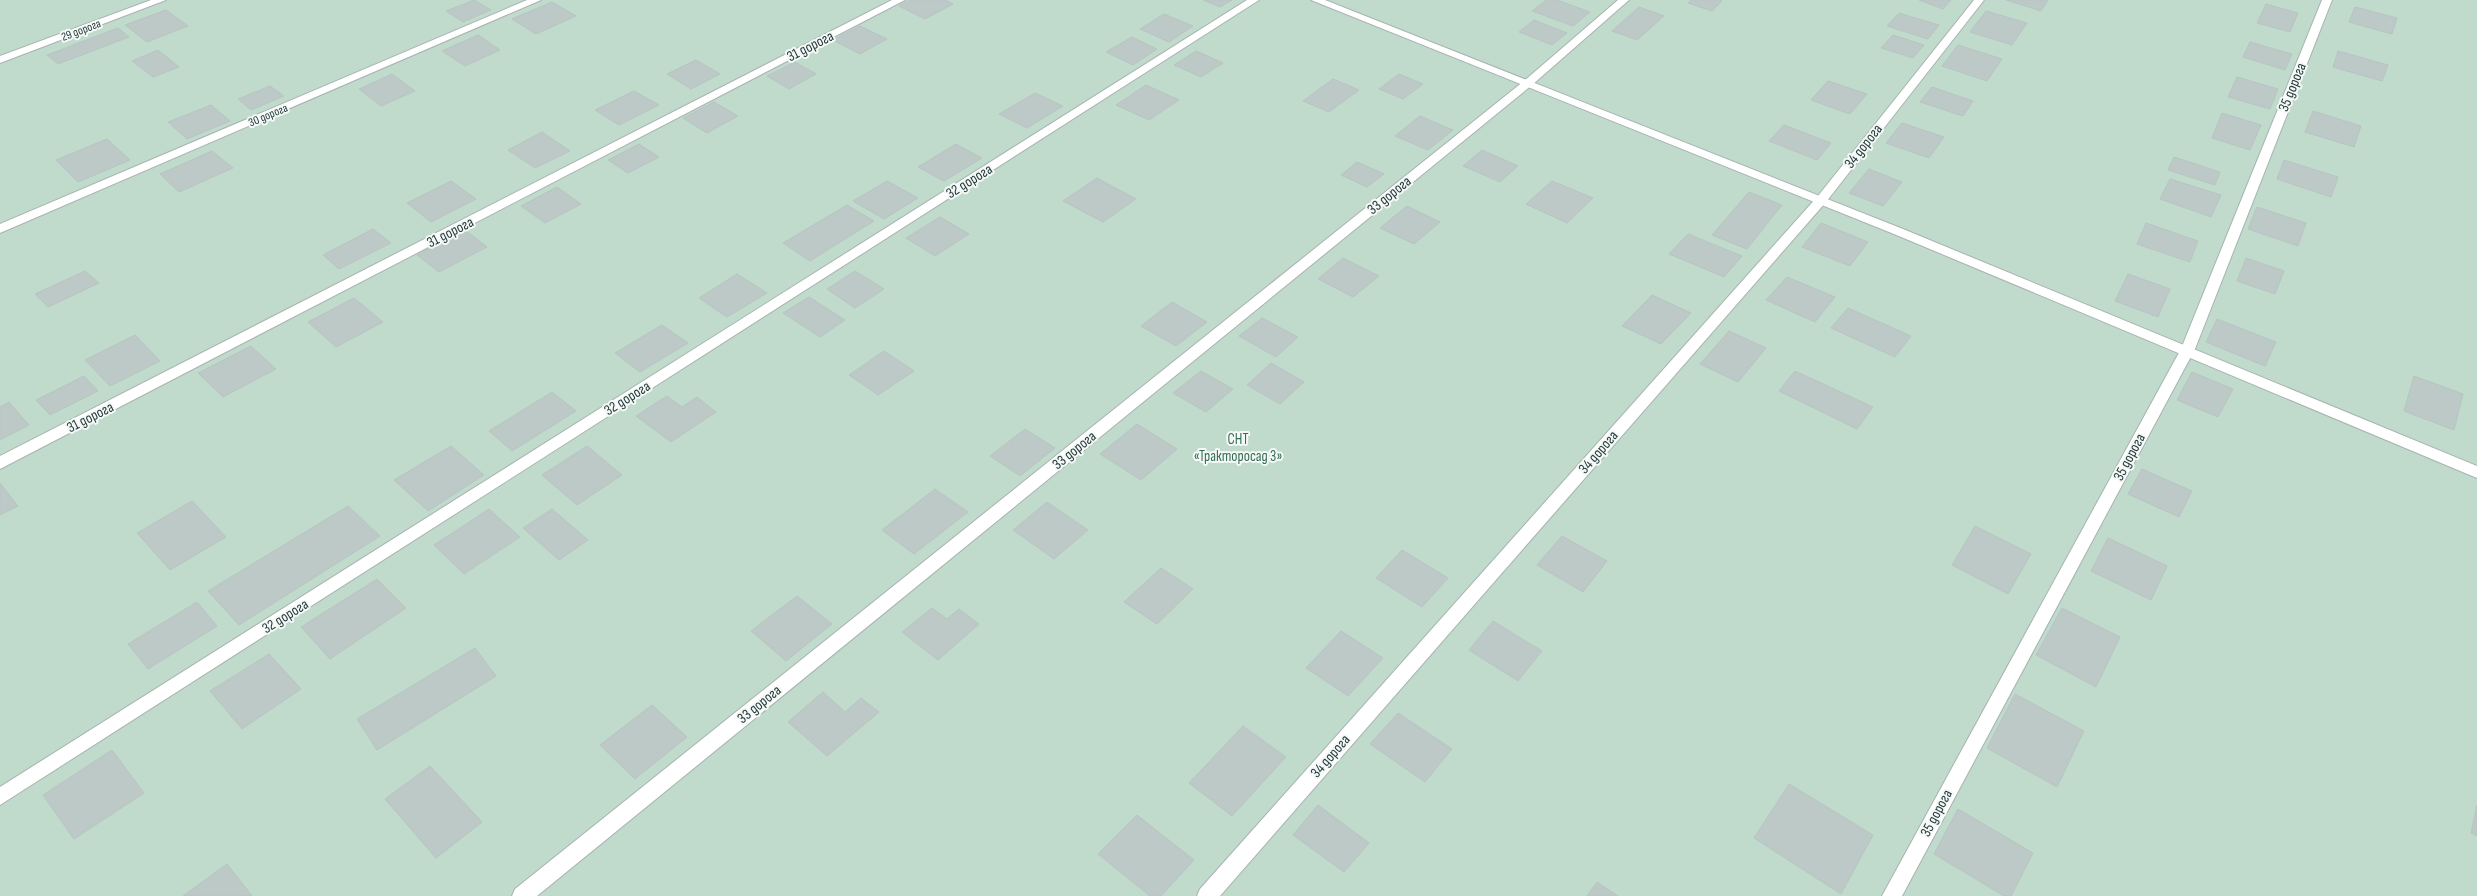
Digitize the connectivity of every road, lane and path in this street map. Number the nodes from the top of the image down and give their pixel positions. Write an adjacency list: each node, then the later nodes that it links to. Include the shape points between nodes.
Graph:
1 (161, 0): 9 (street, 29 дорога)
2 (536, 0): 12 (street, 30 дорога)
3 (900, 0): 14 (street, 31 дорога)
4 (1254, 0): 16 (street, 32 дорога)
5 (1316, 0): 10 (street)
6 (1624, 0): 10 (street, 33 дорога)
7 (1979, 0): 11 (street, 34 дорога)
8 (2327, 0): 13 (street, 35 дорога)
9 (0, 60)
10 (1528, 83): 11 (street); 17 (street, 33 дорога)
11 (1822, 199): 13 (street); 18 (street, 34 дорога)
12 (0, 229)
13 (2188, 348): 15 (street); 19 (street, 35 дорога)
14 (0, 463)
15 (2477, 472)
16 (0, 797)
17 (522, 896)
18 (1207, 896)
19 (1892, 896)

